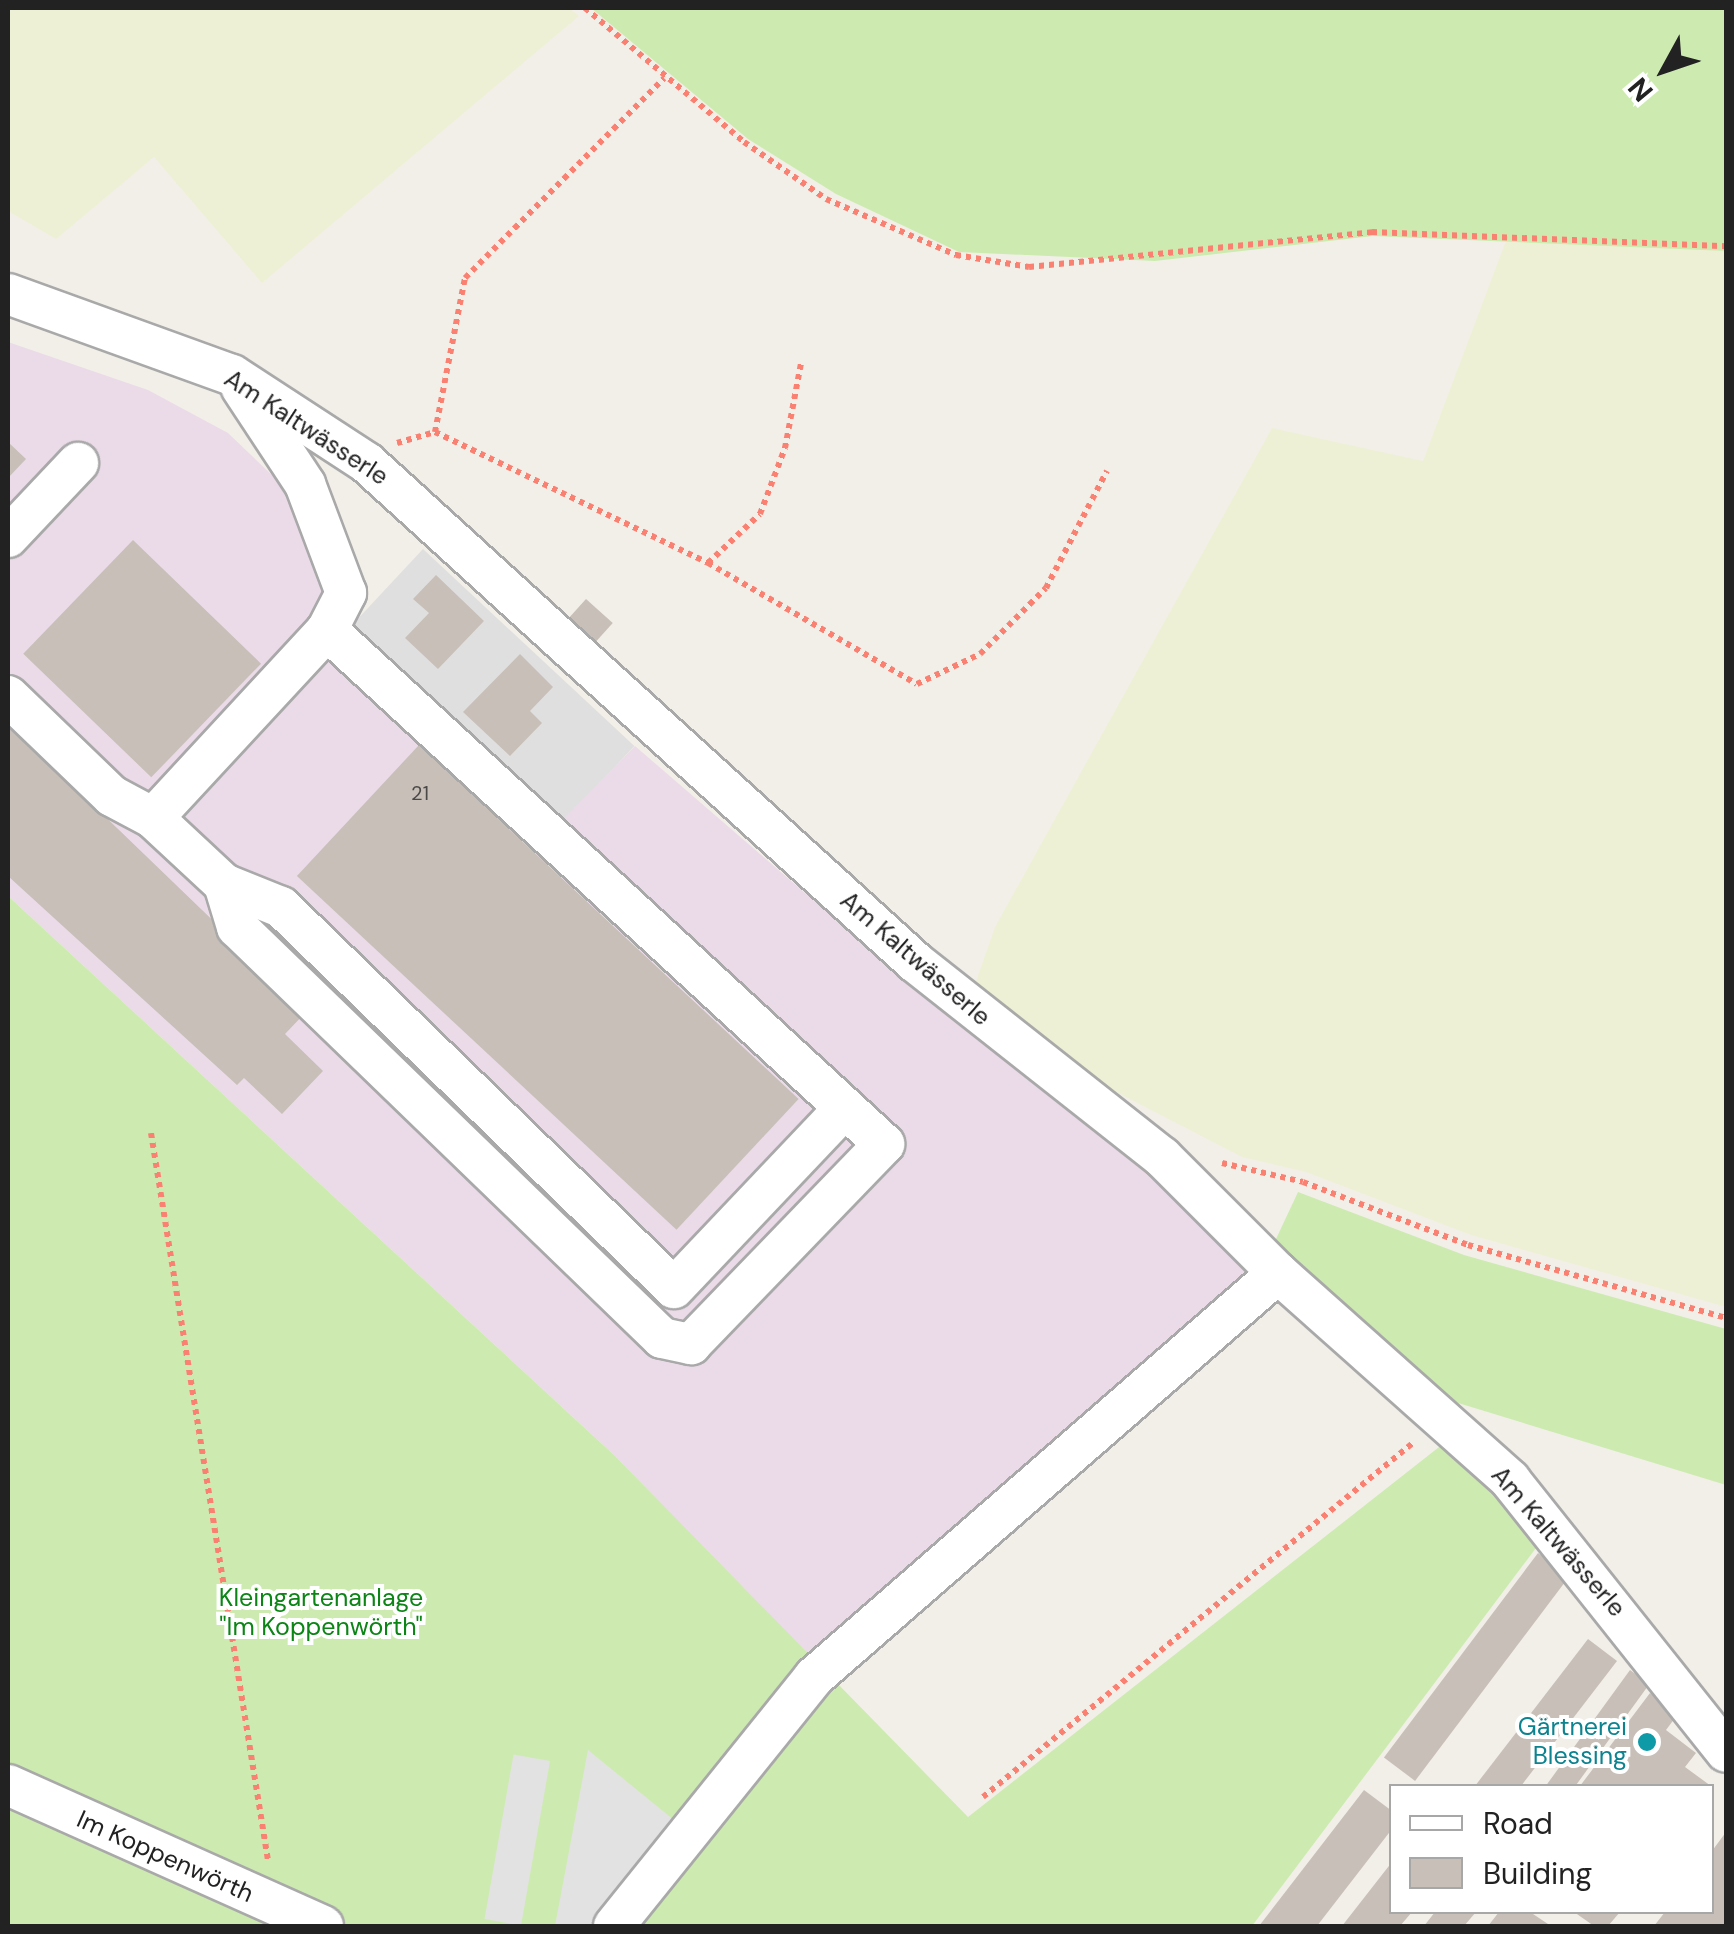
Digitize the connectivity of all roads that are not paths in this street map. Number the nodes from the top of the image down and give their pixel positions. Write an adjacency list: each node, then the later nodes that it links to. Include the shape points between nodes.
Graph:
1 (8, 294): 2 (street, Am Kaltwässerle)
2 (232, 375): 5 (street, via 305,484 346,594); 10 (street, Am Kaltwässerle, via 367,463 916,962 1162,1156)
3 (78, 463): 4 (street)
4 (8, 537)
5 (326, 630): 7 (street); 9 (street)
6 (8, 696): 7 (street, via 112,796)
7 (154, 818): 8 (street)
8 (224, 884): 9 (street, via 281,907 674,1288); 9 (street, via 236,927 662,1338 691,1344 884,1144)
9 (845, 1108)
10 (1278, 1272): 11 (street, Am Kaltwässerle, via 1566,1542); 14 (street, via 814,1677)
11 (1726, 1752)
12 (8, 1785): 13 (street, Im Koppenwörth)
13 (323, 1926)
14 (614, 1926)

